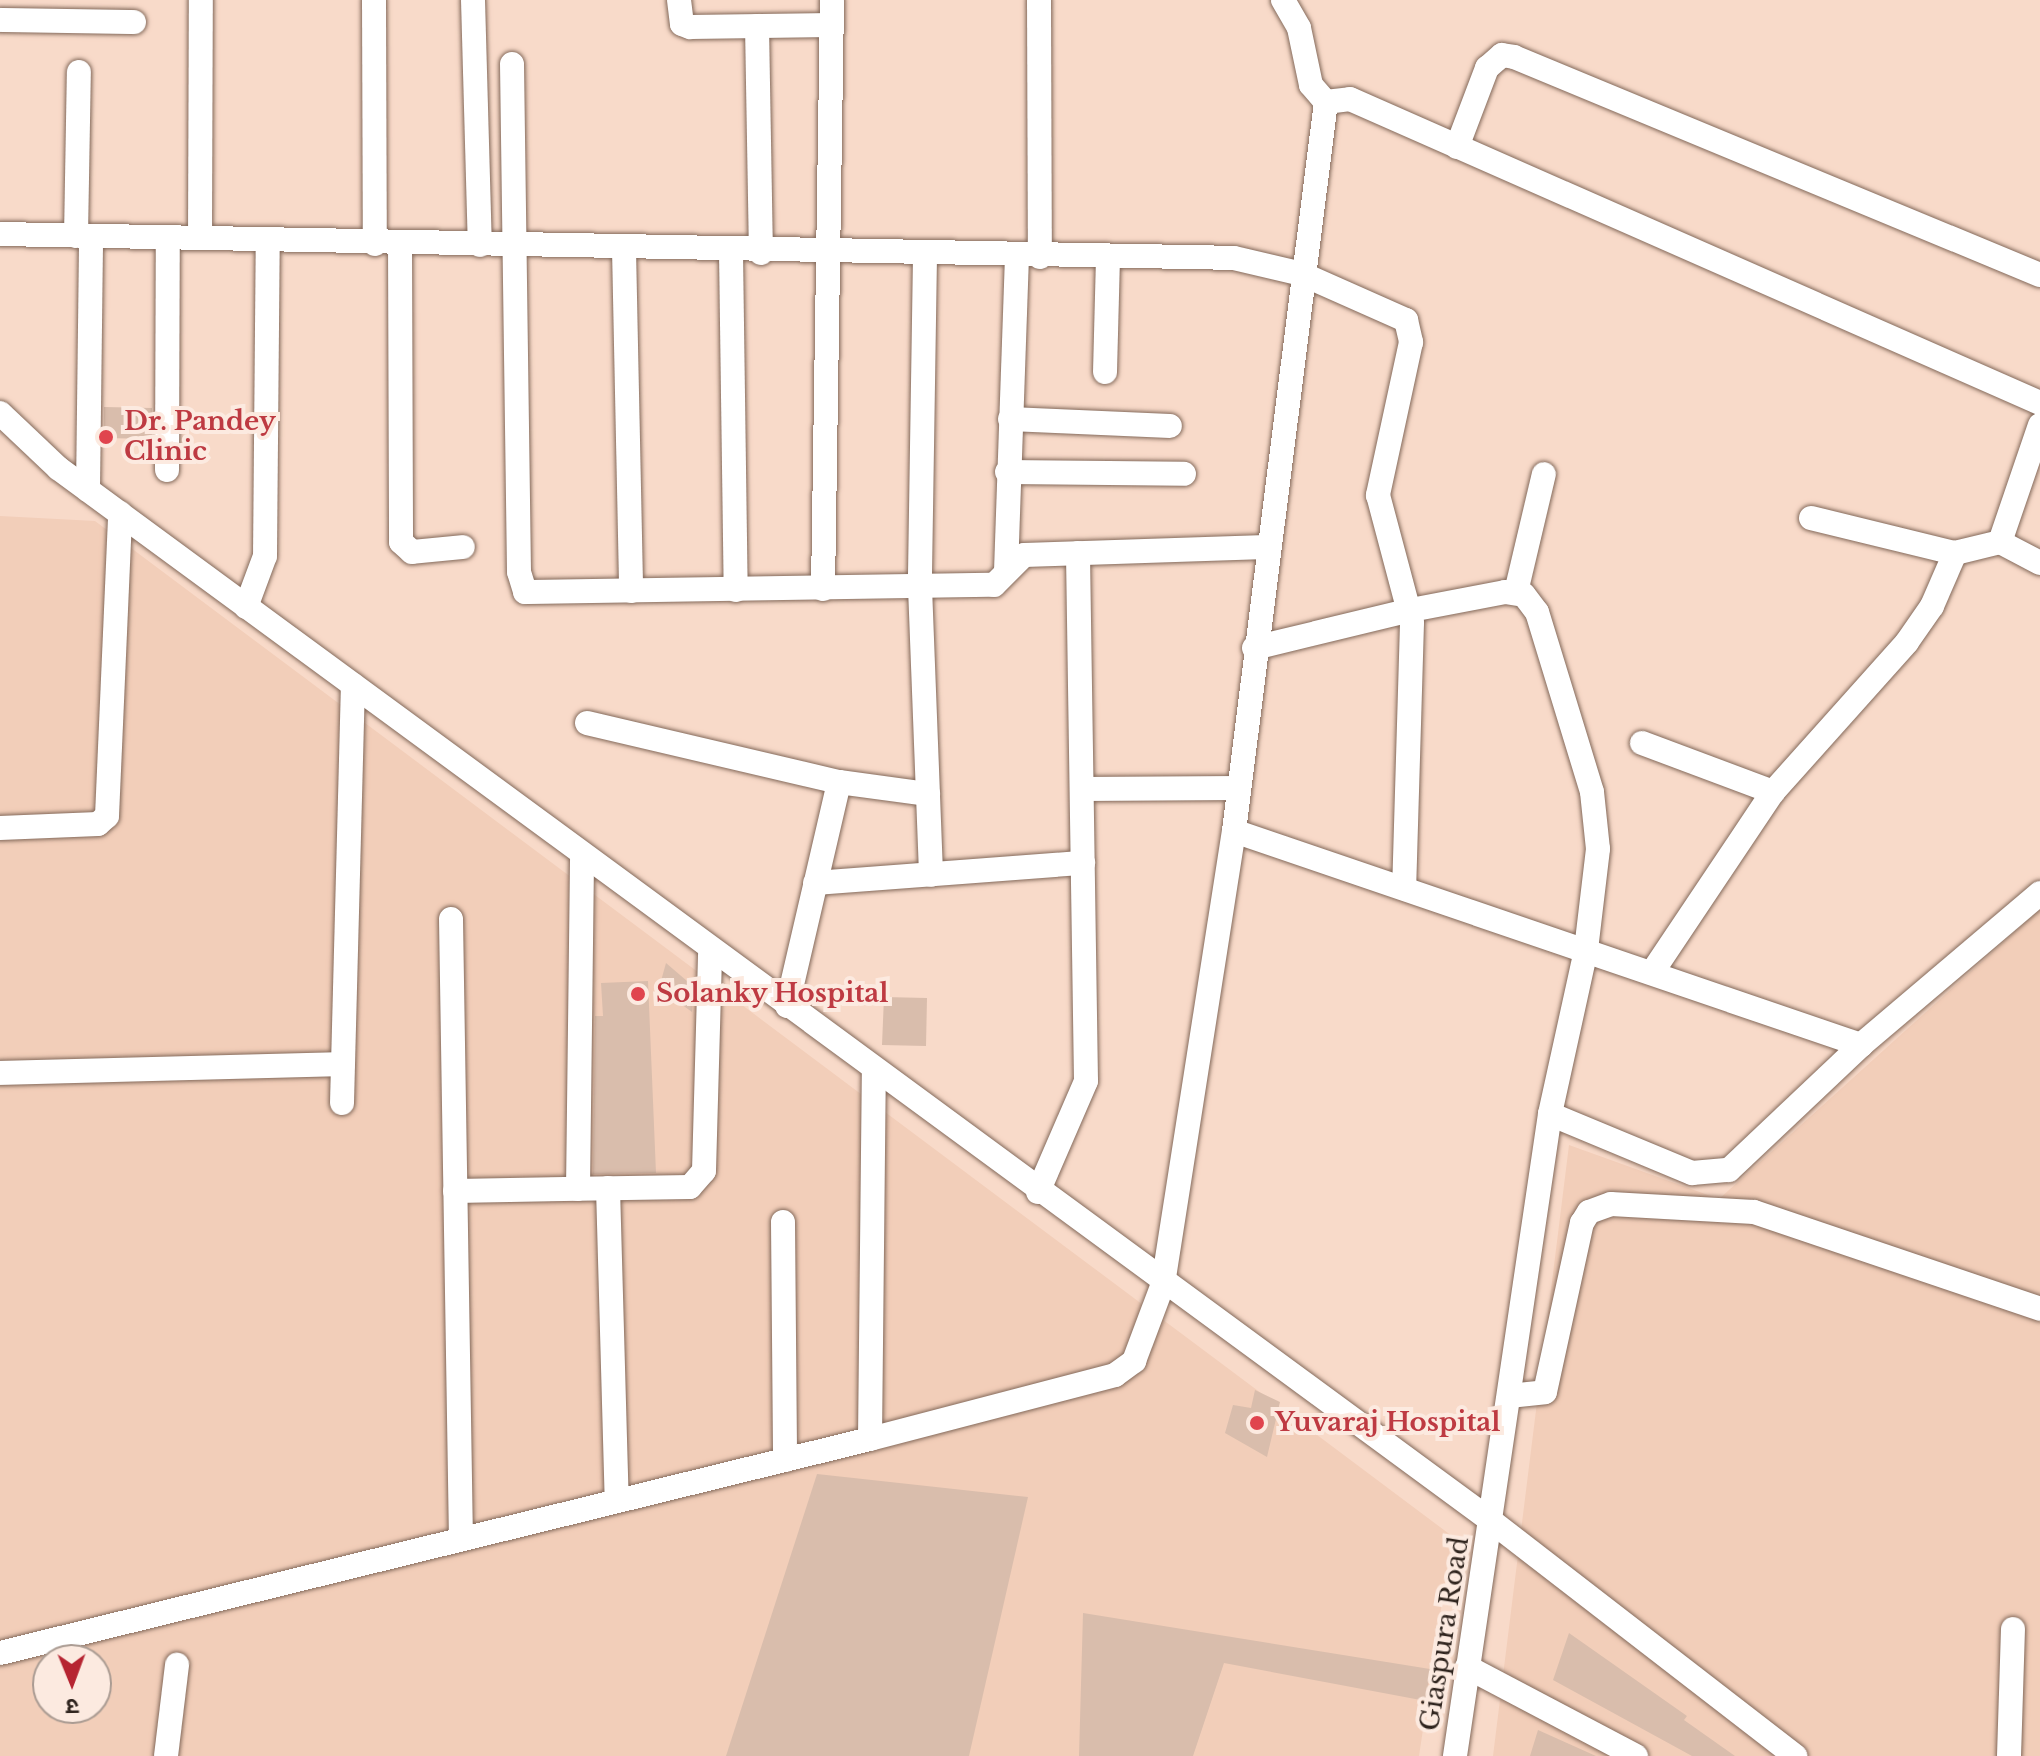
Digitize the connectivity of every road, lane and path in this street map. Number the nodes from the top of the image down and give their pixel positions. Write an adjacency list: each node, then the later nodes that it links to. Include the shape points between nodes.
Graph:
1 (201, 0): 19 (street)
2 (374, 0): 21 (street)
3 (473, 0): 22 (street)
4 (679, 0): 11 (street, via 685,25)
5 (832, 0): 10 (street)
6 (1039, 0): 29 (street)
7 (1283, 0): 14 (street, via 1299,28 1311,85)
8 (0, 20): 9 (street)
9 (134, 22)
10 (832, 25): 11 (street); 27 (street)
11 (757, 26): 26 (street)
12 (512, 64): 23 (street)
13 (79, 72): 17 (street)
14 (1326, 102): 15 (street, via 1350,99); 31 (street)
15 (1457, 147): 32 (street, via 1487,68 1502,55 1514,57); 34 (street)
16 (0, 234): 17 (street)
17 (84, 236): 18 (street); 43 (street)
18 (168, 237): 19 (street); 39 (street)
19 (200, 238): 20 (street)
20 (268, 240): 21 (street); 58 (street, via 265,556)
21 (387, 244): 22 (street); 47 (street, via 401,542 412,552)
22 (480, 245): 23 (street)
23 (518, 247): 24 (street); 56 (street, via 521,589)
24 (624, 249): 25 (street); 56 (street)
25 (731, 252): 26 (street); 55 (street)
26 (761, 253): 27 (street)
27 (826, 254): 28 (street); 54 (street)
28 (925, 256): 29 (street); 53 (street)
29 (1028, 257): 30 (street); 36 (street)
30 (1108, 257): 31 (street, via 1248,259); 33 (street)
31 (1302, 274): 48 (street); 59 (street, via 1411,327 1378,495)
32 (2040, 275)
33 (1105, 372)
34 (2040, 403)
35 (0, 413): 43 (street)
36 (1010, 419): 38 (street); 40 (street)
37 (2040, 425): 46 (street)
38 (1170, 426)
39 (167, 470)
40 (1007, 472): 41 (street); 52 (street)
41 (1184, 474)
42 (1544, 474): 57 (street)
43 (88, 490): 44 (street)
44 (120, 513): 58 (street); 69 (street, via 107,816 98,824)
45 (1811, 518): 50 (street)
46 (2000, 542): 50 (street); 51 (street)
47 (463, 547)
48 (1266, 547): 49 (street); 60 (street)
49 (1078, 553): 52 (street, via 1024,555); 66 (street)
50 (1955, 553): 67 (street, via 1932,606 1907,642)
51 (2040, 563)
52 (1006, 571): 53 (street, via 994,585)
53 (920, 587): 54 (street); 68 (street)
54 (823, 589): 55 (street)
55 (736, 590): 56 (street)
56 (631, 591)
57 (1516, 592): 59 (street); 79 (street, Giaspura Road, via 1537,612 1592,792 1598,849)
58 (246, 607): 61 (street)
59 (1411, 610): 60 (street); 75 (street)
60 (1254, 648): 65 (street)
61 (353, 685): 71 (street); 83 (street)
62 (587, 723): 64 (street)
63 (1642, 743): 67 (street)
64 (839, 782): 68 (street); 74 (street)
65 (1238, 788): 66 (street); 70 (street)
66 (1082, 789): 72 (street)
67 (1773, 792): 80 (street)
68 (928, 794): 73 (street)
69 (0, 828)
70 (1234, 831): 75 (street); 93 (street)
71 (582, 855): 78 (street); 89 (street)
72 (1083, 863): 73 (street); 91 (street, via 1086,1081)
73 (931, 875): 74 (street)
74 (815, 883): 81 (street)
75 (1404, 887): 79 (street)
76 (2040, 893): 82 (street)
77 (451, 919): 90 (street)
78 (710, 950): 81 (street); 88 (street, via 704,1171 690,1187)
79 (1586, 950): 80 (street); 87 (street, Giaspura Road)
80 (1653, 971): 82 (street)
81 (787, 1006): 84 (street)
82 (1861, 1045): 87 (street, via 1718,1174 1692,1173)
83 (343, 1064): 85 (street); 86 (street)
84 (874, 1070): 91 (street); 96 (street)
85 (0, 1073)
86 (342, 1103)
87 (1550, 1114): 95 (street, Giaspura Road)
88 (608, 1188): 89 (street); 98 (street)
89 (578, 1189): 90 (street)
90 (455, 1191): 100 (street)
91 (1038, 1192): 93 (street)
92 (783, 1222): 97 (street)
93 (1163, 1284): 96 (street, via 1139,1353 1115,1375); 99 (street)
94 (2040, 1309): 95 (street, via 1754,1212 1611,1204 1589,1212 1582,1223 1545,1392)
95 (1509, 1396): 99 (street, Giaspura Road)
96 (870, 1439): 97 (street)
97 (785, 1460): 98 (street)
98 (617, 1501): 100 (street)
99 (1490, 1520): 104 (street, Giaspura Road); 108 (street)
100 (461, 1539): 102 (street)
101 (2013, 1629): 109 (street)
102 (0, 1653)
103 (177, 1665): 105 (street)
104 (1467, 1667): 106 (street, Giaspura Road); 107 (street)
105 (166, 1756)
106 (1455, 1756)
107 (1636, 1756)
108 (1795, 1756)
109 (2009, 1756)

